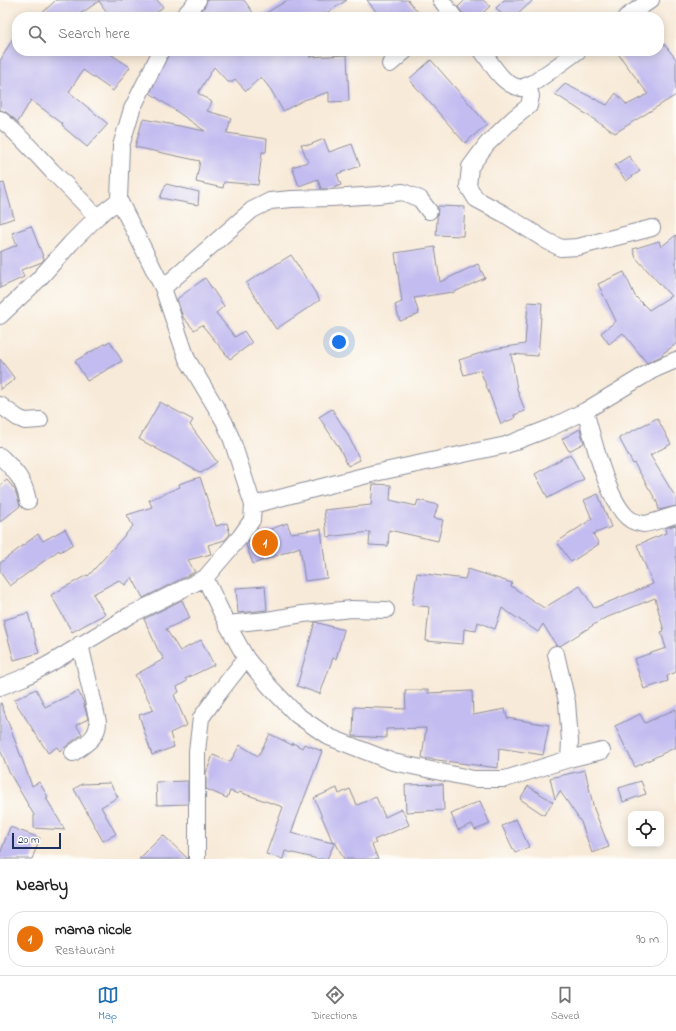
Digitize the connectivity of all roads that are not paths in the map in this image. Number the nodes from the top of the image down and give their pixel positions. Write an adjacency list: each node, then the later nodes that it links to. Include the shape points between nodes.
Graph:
1 (198, 0): 4 (street)
2 (441, 0): 5 (street)
3 (651, 0): 6 (street)
4 (187, 12)
5 (449, 12)
6 (633, 12)
7 (158, 56): 14 (street, via 132,109 121,146)
8 (399, 56): 11 (street)
9 (486, 56): 12 (street, via 509,85 520,88)
10 (571, 56): 12 (street)
11 (390, 64)
12 (528, 86): 17 (street, via 531,96 529,106 487,144 470,167 468,186 476,199 561,248 593,244)
13 (0, 119): 16 (street, via 24,140)
14 (119, 200): 16 (street); 18 (street)
15 (429, 211): 18 (street, via 420,198 403,192 270,201 252,210)
16 (97, 217): 19 (street)
17 (652, 228)
18 (163, 288): 26 (street, via 187,359 229,433)
19 (0, 316)
20 (676, 360): 22 (street, via 653,370)
21 (0, 405): 23 (street, via 18,418)
22 (585, 411): 26 (street, via 506,445 375,473); 27 (street, via 603,473 622,511 632,520 644,524)
23 (40, 420)
24 (0, 456): 25 (street, via 23,482)
25 (28, 501)
26 (252, 505): 28 (street, via 252,520)
27 (676, 515)
28 (205, 578): 30 (street); 31 (street, via 130,614)
29 (386, 610): 30 (street, via 352,609)
30 (227, 624): 33 (street)
31 (80, 644): 34 (street, via 38,670); 36 (street, via 98,728 90,741)
32 (556, 654): 37 (street, via 567,702)
33 (246, 658): 37 (street, via 297,715 329,736 393,762 474,779 505,779); 38 (street, via 202,718 197,751)
34 (0, 687)
35 (602, 751): 37 (street)
36 (73, 753)
37 (569, 759)
38 (196, 859)

